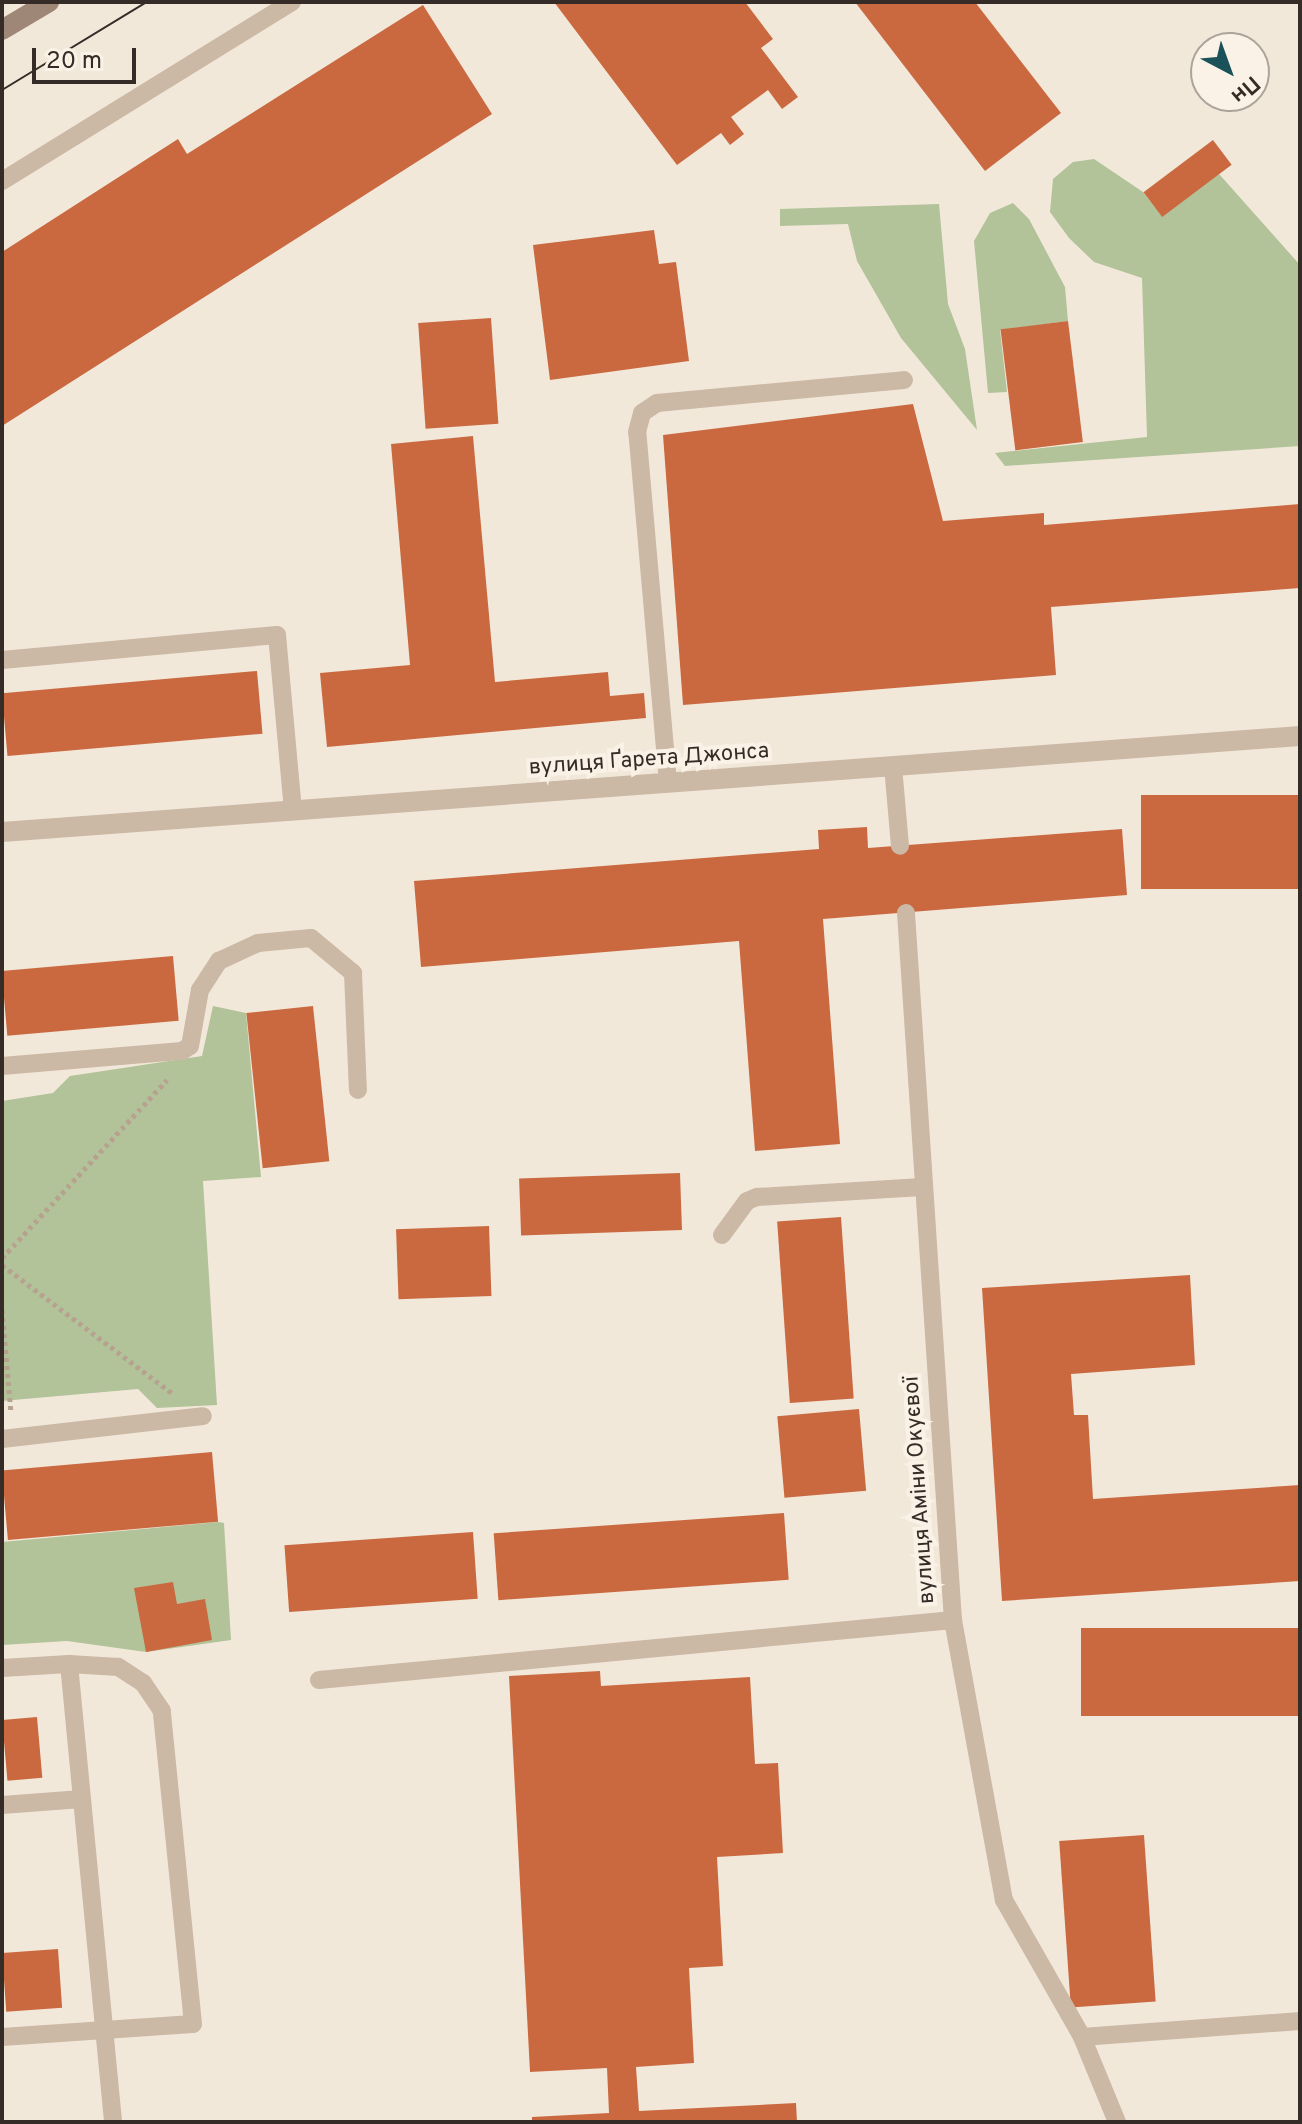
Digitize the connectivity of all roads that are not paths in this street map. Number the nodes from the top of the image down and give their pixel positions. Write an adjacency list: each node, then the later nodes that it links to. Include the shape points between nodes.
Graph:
1 (49, 2): 3 (main road)
2 (292, 2): 4 (lane)
3 (2, 30)
4 (2, 181)
5 (904, 380): 9 (lane, via 657,403 642,413 637,432)
6 (2, 660): 10 (lane, via 277,635)
7 (1300, 736): 8 (street, вулиця Ґарета Джонса)
8 (893, 766): 9 (street, вулиця Ґарета Джонса); 12 (lane)
9 (668, 783): 10 (street, вулиця Ґарета Джонса)
10 (293, 811): 11 (street, вулиця Ґарета Джонса)
11 (2, 832)
12 (900, 846)
13 (906, 913): 16 (lane, вулиця Аміни Окуєвої)
14 (2, 1066): 15 (lane, via 182,1051 190,1046 200,990 219,961 258,943 311,938 353,973)
15 (358, 1090)
16 (922, 1187): 17 (lane, via 757,1197 747,1201); 20 (lane, вулиця Аміни Окуєвої)
17 (722, 1235)
18 (203, 1416): 19 (lane)
19 (7, 1438)
20 (953, 1620): 23 (lane, вулиця Аміни Окуєвої); 29 (lane, via 1004,1900)
21 (69, 1664): 22 (lane); 24 (lane); 27 (lane, via 118,1667 143,1683 162,1711 193,2024)
22 (2, 1668)
23 (319, 1680)
24 (82, 1799): 25 (lane); 27 (lane)
25 (2, 1805)
26 (1300, 2021): 29 (lane)
27 (103, 2028): 28 (lane); 30 (lane)
28 (2, 2037)
29 (1082, 2037): 31 (lane)
30 (113, 2122)
31 (1117, 2122)

